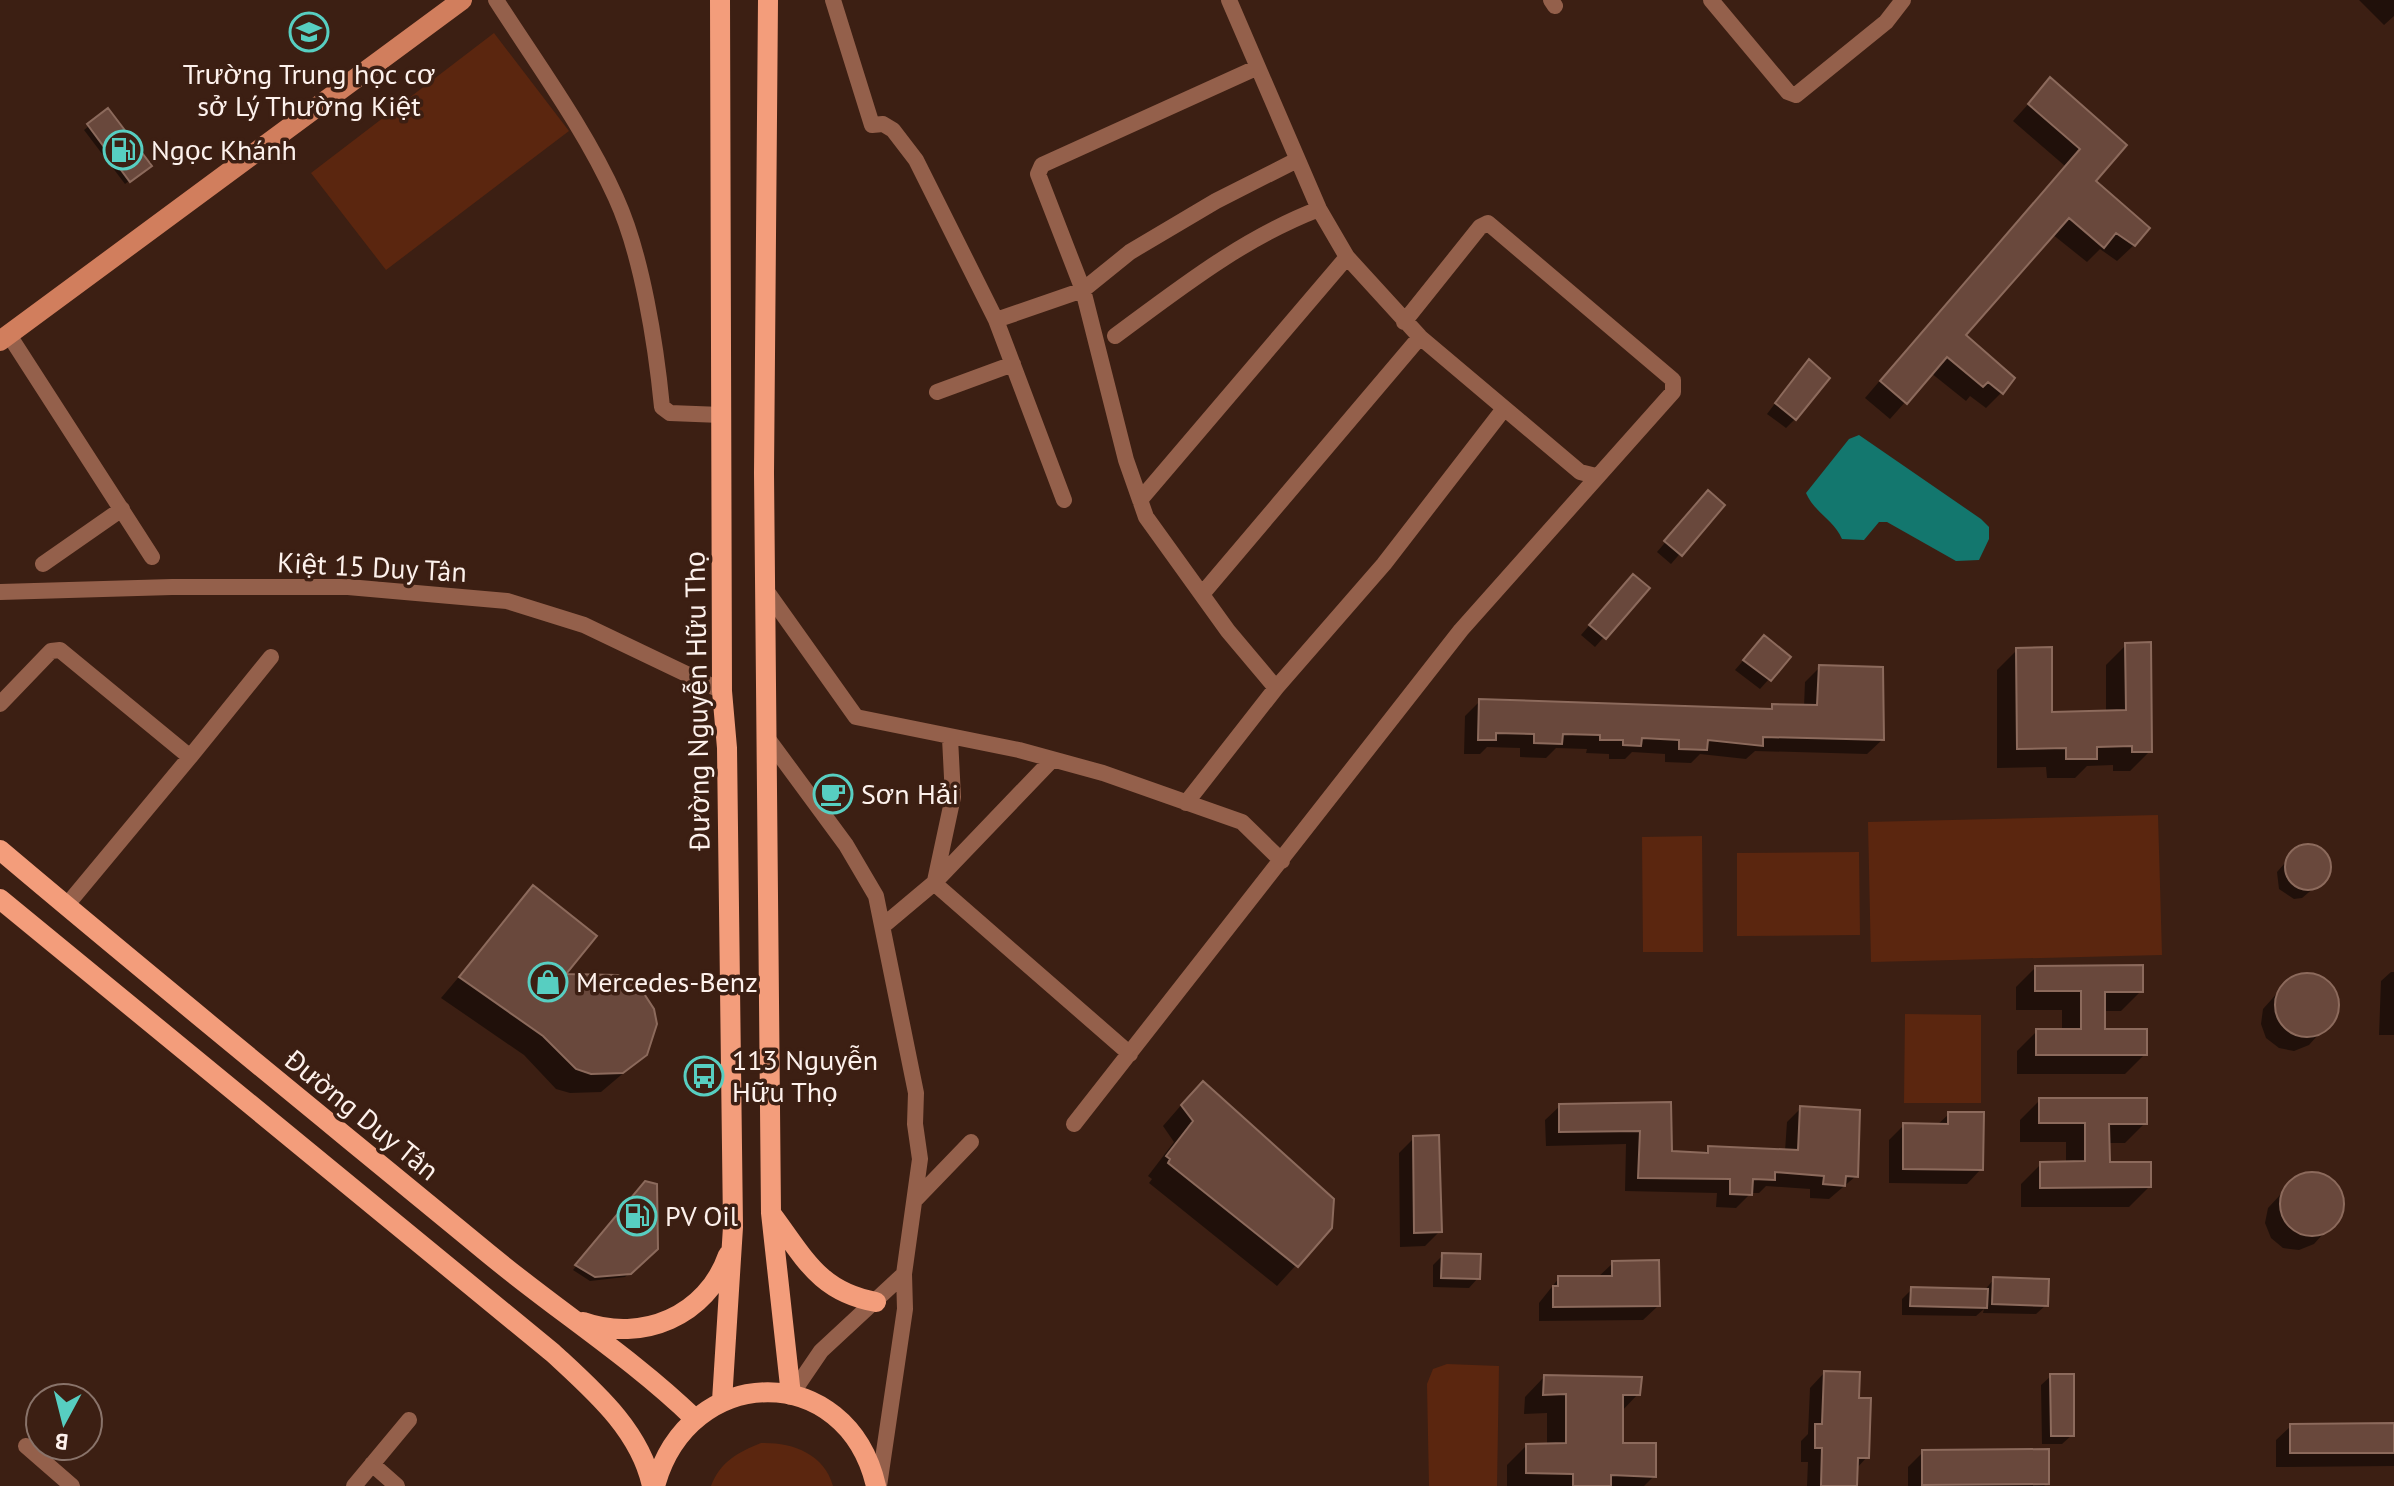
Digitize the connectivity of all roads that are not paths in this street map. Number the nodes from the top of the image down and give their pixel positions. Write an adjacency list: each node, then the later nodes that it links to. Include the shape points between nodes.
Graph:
1 (462, 0): 18 (main road)
2 (496, 0): 22 (street, via 616,198 632,243 662,407 670,413)
3 (720, 0): 22 (main road, Đường Nguyễn Hữu Thọ)
4 (768, 0): 29 (main road)
5 (833, 0): 14 (street, via 872,125 893,130 916,160)
6 (1229, 0): 9 (street)
7 (1711, 0): 8 (street, via 1796,95 1886,22)
8 (1895, 3)
9 (1256, 68): 10 (street); 13 (street, via 1042,165 1038,174)
10 (1297, 160): 11 (street); 13 (street, via 1130,252)
11 (1319, 209): 12 (street); 16 (street, via 1274,226)
12 (1347, 257): 15 (street); 25 (street)
13 (1083, 290): 14 (street); 25 (street)
14 (996, 320): 19 (street)
15 (1404, 322): 17 (street); 23 (street, via 1488,223 1673,380 1673,392)
16 (1115, 336)
17 (1420, 337): 21 (street); 31 (street)
18 (5, 338): 26 (street)
19 (1013, 364): 20 (street); 24 (street)
20 (937, 392)
21 (1503, 410): 23 (street, via 1580,472); 33 (street, via 1384,564)
22 (721, 415): 34 (main road, Đường Nguyễn Hữu Thọ)
23 (1596, 476): 42 (street, via 1461,630)
24 (1064, 500)
25 (1140, 500): 31 (street, via 1146,517)
26 (122, 509): 27 (street); 28 (street)
27 (152, 557)
28 (43, 564)
29 (765, 589): 36 (main road); 37 (street, via 856,717)
30 (0, 592): 34 (street, Kiệt 15 Duy Tân, via 348,587 507,601 584,625)
31 (1203, 593): 33 (street)
32 (271, 657): 38 (street)
33 (1276, 688): 40 (street)
34 (722, 691): 52 (main road, Đường Nguyễn Hữu Thọ)
35 (0, 704): 38 (street, via 51,651 60,650)
36 (765, 735): 46 (street, via 846,845 876,896); 51 (main road)
37 (950, 738): 39 (street); 43 (street, via 953,797)
38 (190, 757): 45 (street)
39 (1051, 761): 40 (street); 43 (street)
40 (1186, 803): 42 (street, via 1242,822)
41 (0, 850): 45 (main road, Đường Duy Tân)
42 (1282, 861): 47 (street)
43 (934, 883): 46 (street); 47 (street)
44 (0, 899): 65 (main road, via 553,1353 628,1431)
45 (66, 906): 55 (main road, Đường Duy Tân)
46 (884, 925): 50 (street, via 916,1093)
47 (1130, 1054): 48 (street)
48 (1074, 1124)
49 (971, 1142): 50 (street)
50 (916, 1199): 53 (street)
51 (771, 1213): 54 (main road, via 825,1283 848,1297); 56 (main road)
52 (733, 1227): 55 (main road, via 715,1282 657,1326 602,1329); 57 (main road, Đường Nguyễn Hữu Thọ)
53 (904, 1274): 54 (street); 66 (street, via 905,1309)
54 (876, 1302): 56 (street, via 821,1351)
55 (556, 1309): 58 (main road, Đường Duy Tân, via 652,1377)
56 (791, 1395): 57 (main road, via 748,1394); 66 (main road, via 816,1404 848,1429)
57 (722, 1401): 58 (main road)
58 (694, 1418): 65 (main road, via 675,1438)
59 (409, 1420): 61 (street)
60 (44, 1462): 62 (street)
61 (372, 1464): 63 (street); 64 (street)
62 (72, 1486)
63 (354, 1486)
64 (397, 1486)
65 (654, 1486)
66 (878, 1486)

